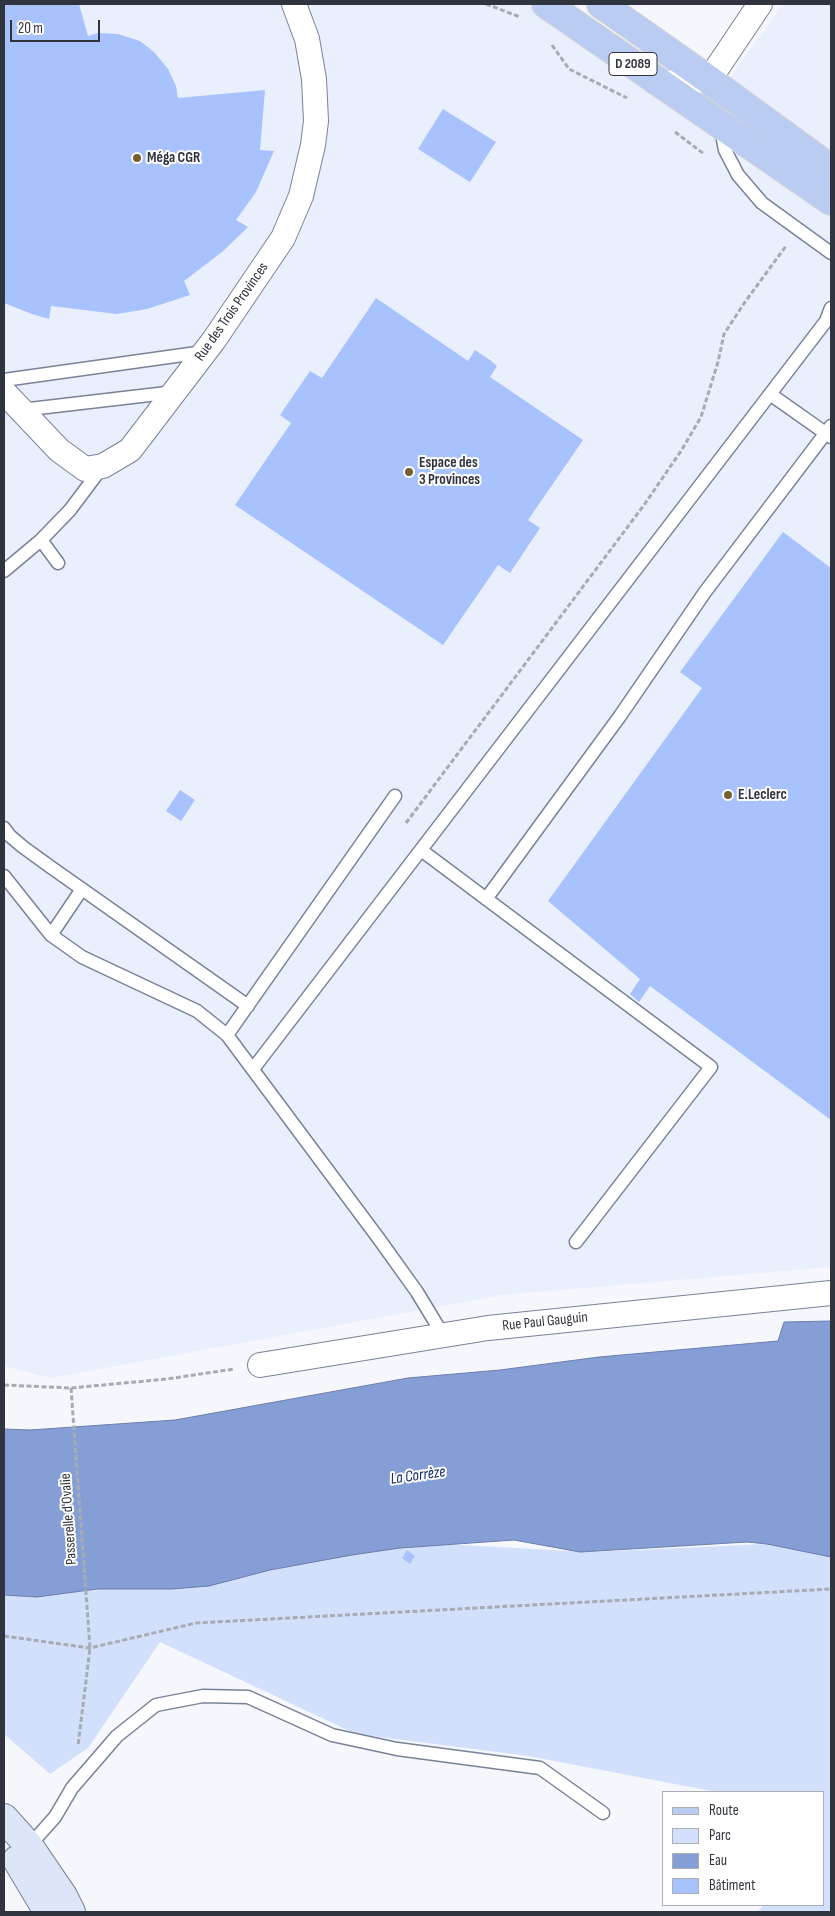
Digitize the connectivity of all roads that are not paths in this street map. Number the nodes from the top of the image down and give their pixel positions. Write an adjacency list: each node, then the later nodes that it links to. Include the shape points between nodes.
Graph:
1 (294, 4): 13 (street, Rue des Trois Provinces, via 307,38 314,78 316,121 301,196 283,238)
2 (546, 4): 6 (main road, D 2089)
3 (600, 4): 5 (main road, D 2089)
4 (760, 4): 5 (street)
5 (710, 80): 6 (street); 8 (main road, D 2089)
6 (661, 83): 7 (main road, D 2089)
7 (720, 124): 9 (main road, D 2089); 10 (lane, via 726,150 738,175 762,203)
8 (831, 169)
9 (831, 201)
10 (831, 253)
11 (831, 308): 12 (lane)
12 (829, 323): 17 (lane)
13 (205, 352): 14 (lane); 16 (street, Rue des Trois Provinces)
14 (4, 380)
15 (4, 392): 18 (street)
16 (175, 392): 18 (lane); 20 (street, Rue des Trois Provinces, via 130,450)
17 (770, 394): 19 (lane); 26 (lane)
18 (21, 410): 20 (street, via 59,450 85,469)
19 (829, 432): 29 (lane, via 705,592 620,716)
20 (103, 466): 21 (lane, via 70,510)
21 (41, 540): 22 (lane); 23 (lane)
22 (58, 563)
23 (5, 567)
24 (395, 796): 31 (lane)
25 (4, 828): 28 (lane, via 23,847)
26 (421, 850): 29 (lane); 33 (lane)
27 (4, 876): 30 (lane)
28 (82, 889): 30 (lane); 31 (lane)
29 (486, 899): 34 (lane, via 711,1067)
30 (51, 935): 32 (lane, via 82,957 197,1011)
31 (248, 1006): 32 (lane)
32 (227, 1035): 33 (lane)
33 (253, 1069): 36 (lane, via 417,1292)
34 (576, 1242)
35 (831, 1294): 36 (street, Rue Paul Gauguin)
36 (443, 1335): 37 (street, Rue Paul Gauguin)
37 (260, 1365)
38 (603, 1813): 40 (lane, via 540,1768 397,1749 332,1735 248,1697 203,1696 156,1705 117,1736 72,1788 54,1816)
39 (4, 1818): 40 (street)
40 (16, 1843): 41 (street); 42 (street, via 63,1896)
41 (48, 1912)
42 (71, 1912)

